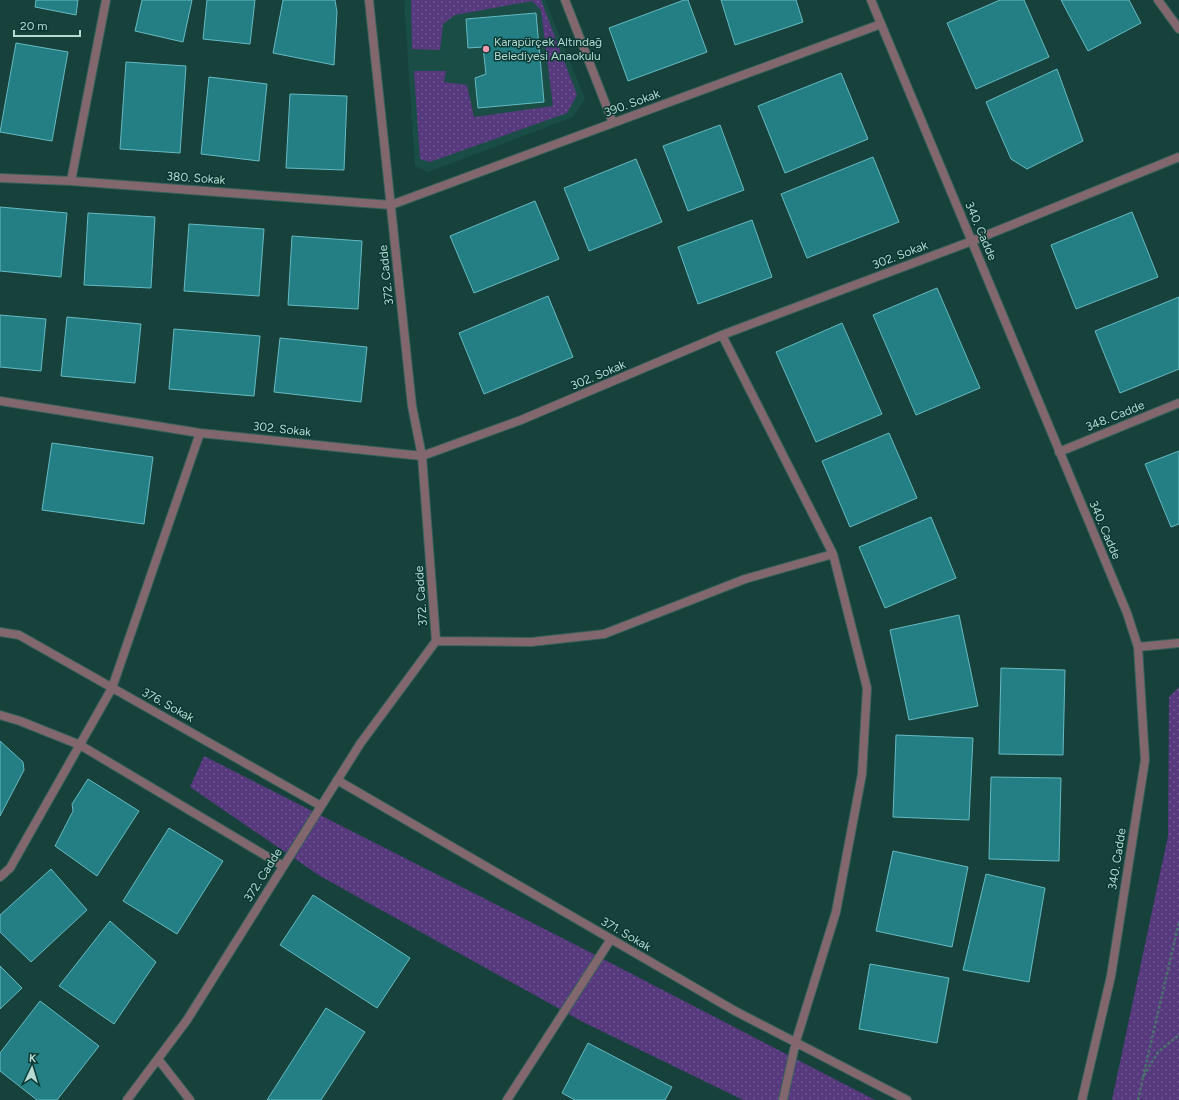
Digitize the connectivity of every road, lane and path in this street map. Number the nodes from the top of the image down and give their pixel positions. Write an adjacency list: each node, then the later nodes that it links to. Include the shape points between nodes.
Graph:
1 (106, 0): 11 (street)
2 (369, 0): 12 (street, 372. Cadde)
3 (565, 0): 8 (street)
4 (871, 0): 6 (street, 340. Cadde)
5 (1158, 0): 7 (street)
6 (881, 24): 8 (street, 390. Sokak); 13 (street, 340. Cadde)
7 (1179, 28)
8 (613, 123): 12 (street, 390. Sokak)
9 (1179, 157): 13 (street, 302. Sokak)
10 (0, 178): 11 (street, 380. Sokak)
11 (71, 181): 12 (street, 380. Sokak)
12 (391, 205): 19 (street, 372. Cadde, via 412,406)
13 (972, 241): 14 (street, 302. Sokak); 18 (street, 340. Cadde)
14 (722, 335): 19 (street, 302. Sokak, via 521,420); 20 (street)
15 (0, 401): 17 (street, 302. Sokak)
16 (1179, 403): 18 (street, 348. Cadde)
17 (200, 433): 19 (street, 302. Sokak); 25 (street)
18 (1059, 452): 24 (street, 340. Cadde)
19 (422, 456): 22 (street, 372. Cadde)
20 (833, 554): 22 (street, via 744,579 604,634 532,642); 35 (street, via 866,688 862,774 836,912)
21 (0, 632): 25 (street, 376. Sokak, via 19,635)
22 (436, 641): 28 (street, 372. Cadde, via 360,744)
23 (1179, 643): 24 (street)
24 (1138, 647): 43 (street, 340. Cadde, via 1145,760 1111,976)
25 (112, 688): 27 (street); 29 (street, 376. Sokak)
26 (0, 715): 27 (street)
27 (80, 745): 30 (street); 31 (street, via 10,868)
28 (337, 780): 29 (street, 372. Cadde); 33 (street, 371. Sokak)
29 (321, 806): 30 (street, 372. Cadde)
30 (283, 866): 36 (street, 372. Cadde, via 187,1020)
31 (0, 877)
32 (1179, 922): 37 (path)
33 (611, 939): 35 (street, 371. Sokak, via 735,1011); 40 (street)
34 (1179, 1035): 37 (path, via 1158,1052)
35 (796, 1041): 41 (street); 42 (street, 371. Sokak)
36 (158, 1059): 38 (street, 372. Cadde); 39 (street)
37 (1143, 1077): 44 (path)
38 (127, 1100)
39 (190, 1100)
40 (507, 1100)
41 (783, 1100)
42 (907, 1100)
43 (1082, 1100)
44 (1138, 1100)

